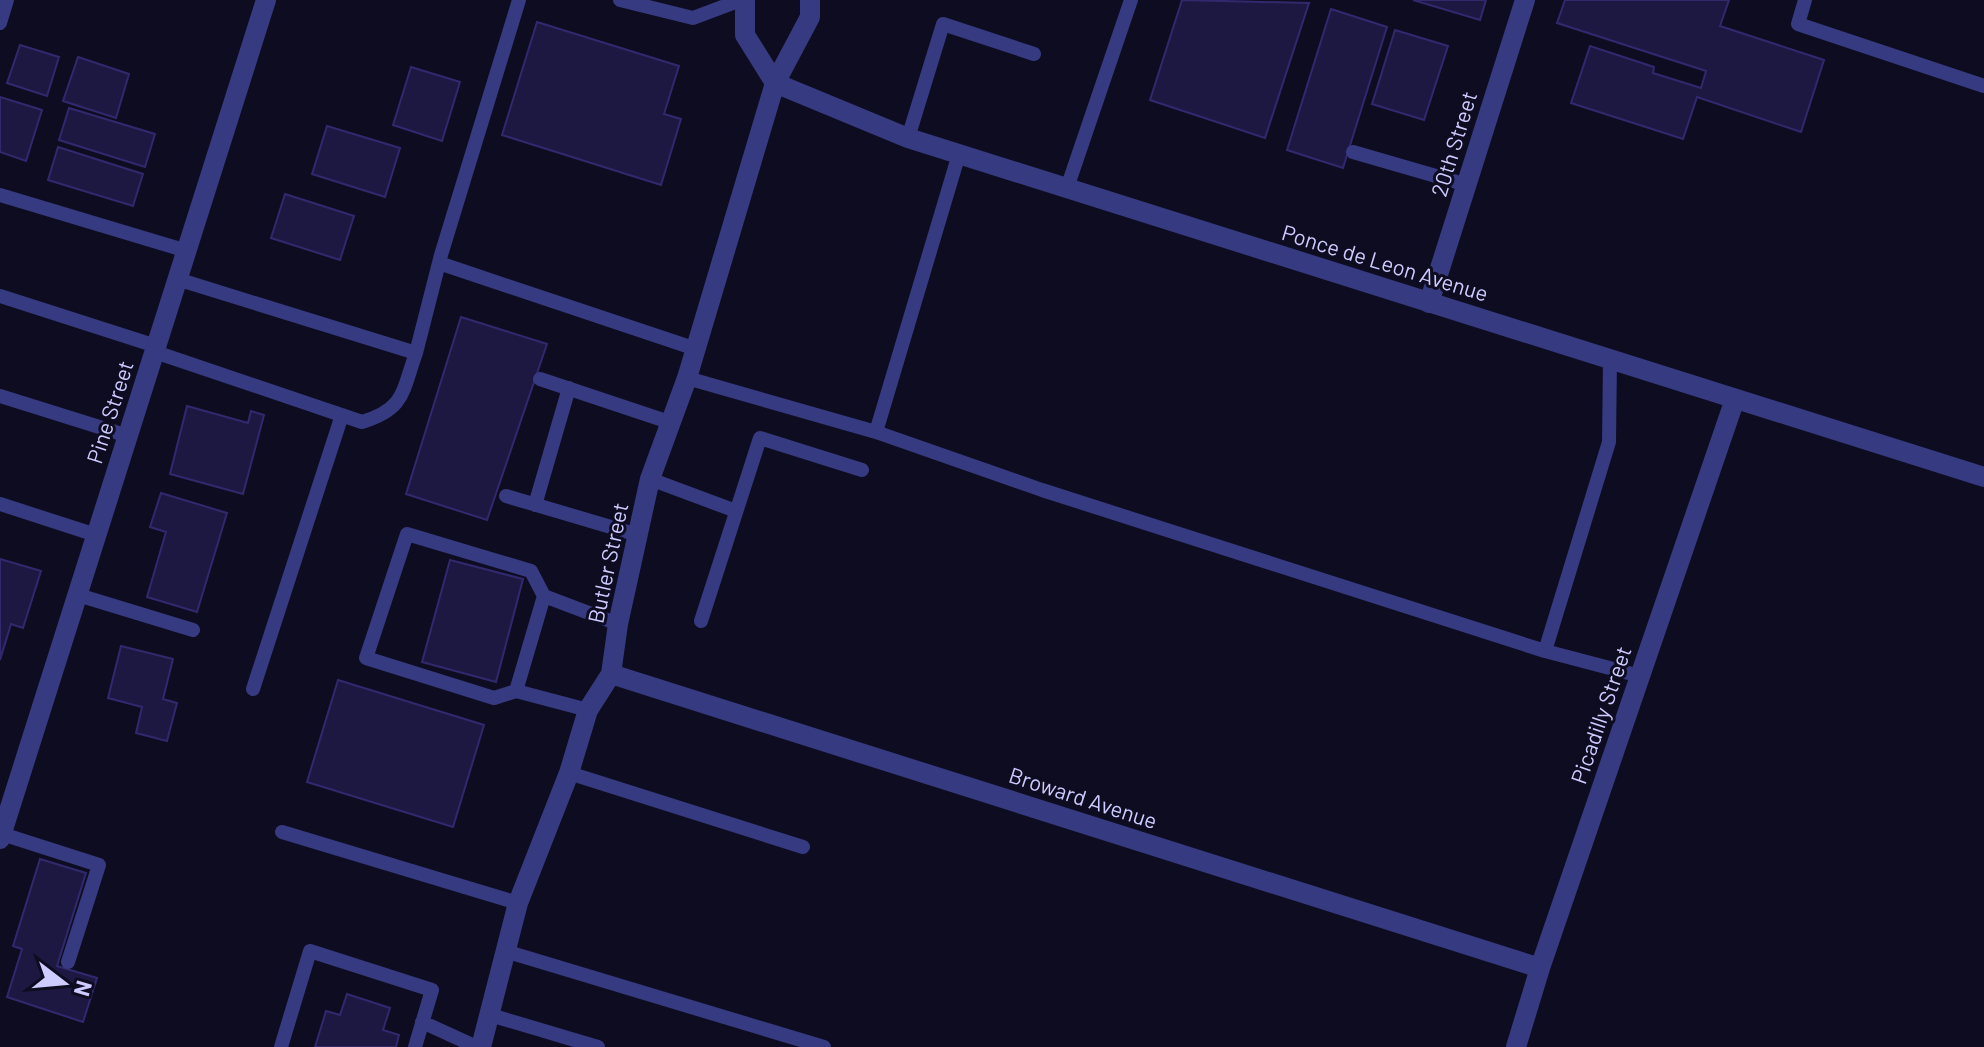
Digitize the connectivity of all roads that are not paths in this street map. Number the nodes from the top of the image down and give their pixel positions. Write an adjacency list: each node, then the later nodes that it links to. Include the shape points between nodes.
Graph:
1 (7, 0): 11 (lane)
2 (266, 0): 21 (street, Pine Street)
3 (519, 0): 22 (lane)
4 (620, 0): 10 (lane)
5 (743, 0): 10 (lane, via 693,18); 13 (street, via 745,35)
6 (810, 0): 13 (street, Butler Street, via 810,17)
7 (1131, 0): 19 (lane)
8 (1525, 0): 18 (street, 20th Street)
9 (1805, 0): 14 (lane, via 1798,24)
10 (663, 7)
11 (0, 23)
12 (1034, 54): 15 (lane, via 943,24)
13 (775, 83): 15 (street, Ponce de Leon Avenue); 27 (street, Butler Street)
14 (1984, 86)
15 (908, 138): 17 (street, Ponce de Leon Avenue)
16 (1353, 152): 18 (lane)
17 (959, 154): 19 (street, Ponce de Leon Avenue); 37 (lane)
18 (1467, 185): 25 (street, 20th Street)
19 (1067, 188): 25 (street, Ponce de Leon Avenue)
20 (0, 195): 21 (lane)
21 (187, 251): 23 (street, Pine Street)
22 (439, 263): 27 (lane); 28 (lane)
23 (177, 279): 26 (street, Pine Street); 28 (lane)
24 (0, 296): 26 (lane)
25 (1429, 303): 29 (street, Ponce de Leon Avenue)
26 (155, 349): 35 (lane); 38 (street, Pine Street)
27 (696, 349): 30 (street, Butler Street)
28 (416, 353): 35 (lane, via 400,399 387,414 362,422)
29 (1610, 359): 34 (street, Ponce de Leon Avenue); 53 (lane, via 1609,442)
30 (687, 378): 36 (street, Butler Street); 37 (lane)
31 (540, 379): 32 (lane)
32 (569, 388): 36 (lane); 44 (lane)
33 (0, 396): 38 (lane)
34 (1735, 399): 40 (street, Ponce de Leon Avenue); 55 (street, Picadilly Street)
35 (342, 415): 56 (lane)
36 (669, 422): 41 (street, Butler Street)
37 (876, 432): 53 (lane)
38 (128, 436): 46 (street, Pine Street)
39 (862, 470): 45 (lane, via 760,438)
40 (1984, 477)
41 (650, 479): 45 (lane); 47 (street, Butler Street)
42 (506, 496): 44 (lane)
43 (0, 504): 46 (lane)
44 (535, 505): 47 (lane)
45 (736, 511): 50 (lane)
46 (96, 535): 48 (street, Pine Street)
47 (638, 535): 51 (street, Butler Street)
48 (78, 595): 52 (lane); 61 (street, Pine Street)
49 (544, 596): 51 (lane); 57 (lane); 57 (lane, via 531,571 407,534 366,658 494,698)
50 (701, 621)
51 (618, 624): 54 (street, Butler Street)
52 (193, 630)
53 (1545, 651): 55 (lane)
54 (611, 674): 58 (street, Butler Street); 66 (street, Broward Avenue)
55 (1640, 676): 66 (street, Picadilly Street)
56 (253, 689)
57 (516, 691): 58 (lane)
58 (588, 710): 59 (street, Butler Street)
59 (569, 773): 62 (lane); 63 (street, Butler Street)
60 (282, 832): 63 (lane)
61 (1, 836): 65 (lane, via 99,865)
62 (803, 847)
63 (518, 903): 64 (street, Butler Street)
64 (508, 952): 67 (street, Butler Street); 73 (lane)
65 (68, 962)
66 (1540, 968): 74 (street, Picadilly Street)
67 (487, 1014): 71 (street, Butler Street); 72 (lane)
68 (422, 1022): 69 (lane, via 432,990 310,951); 70 (lane); 71 (lane)
69 (281, 1047)
70 (415, 1047)
71 (479, 1047)
72 (598, 1047)
73 (824, 1047)
74 (1516, 1047)

